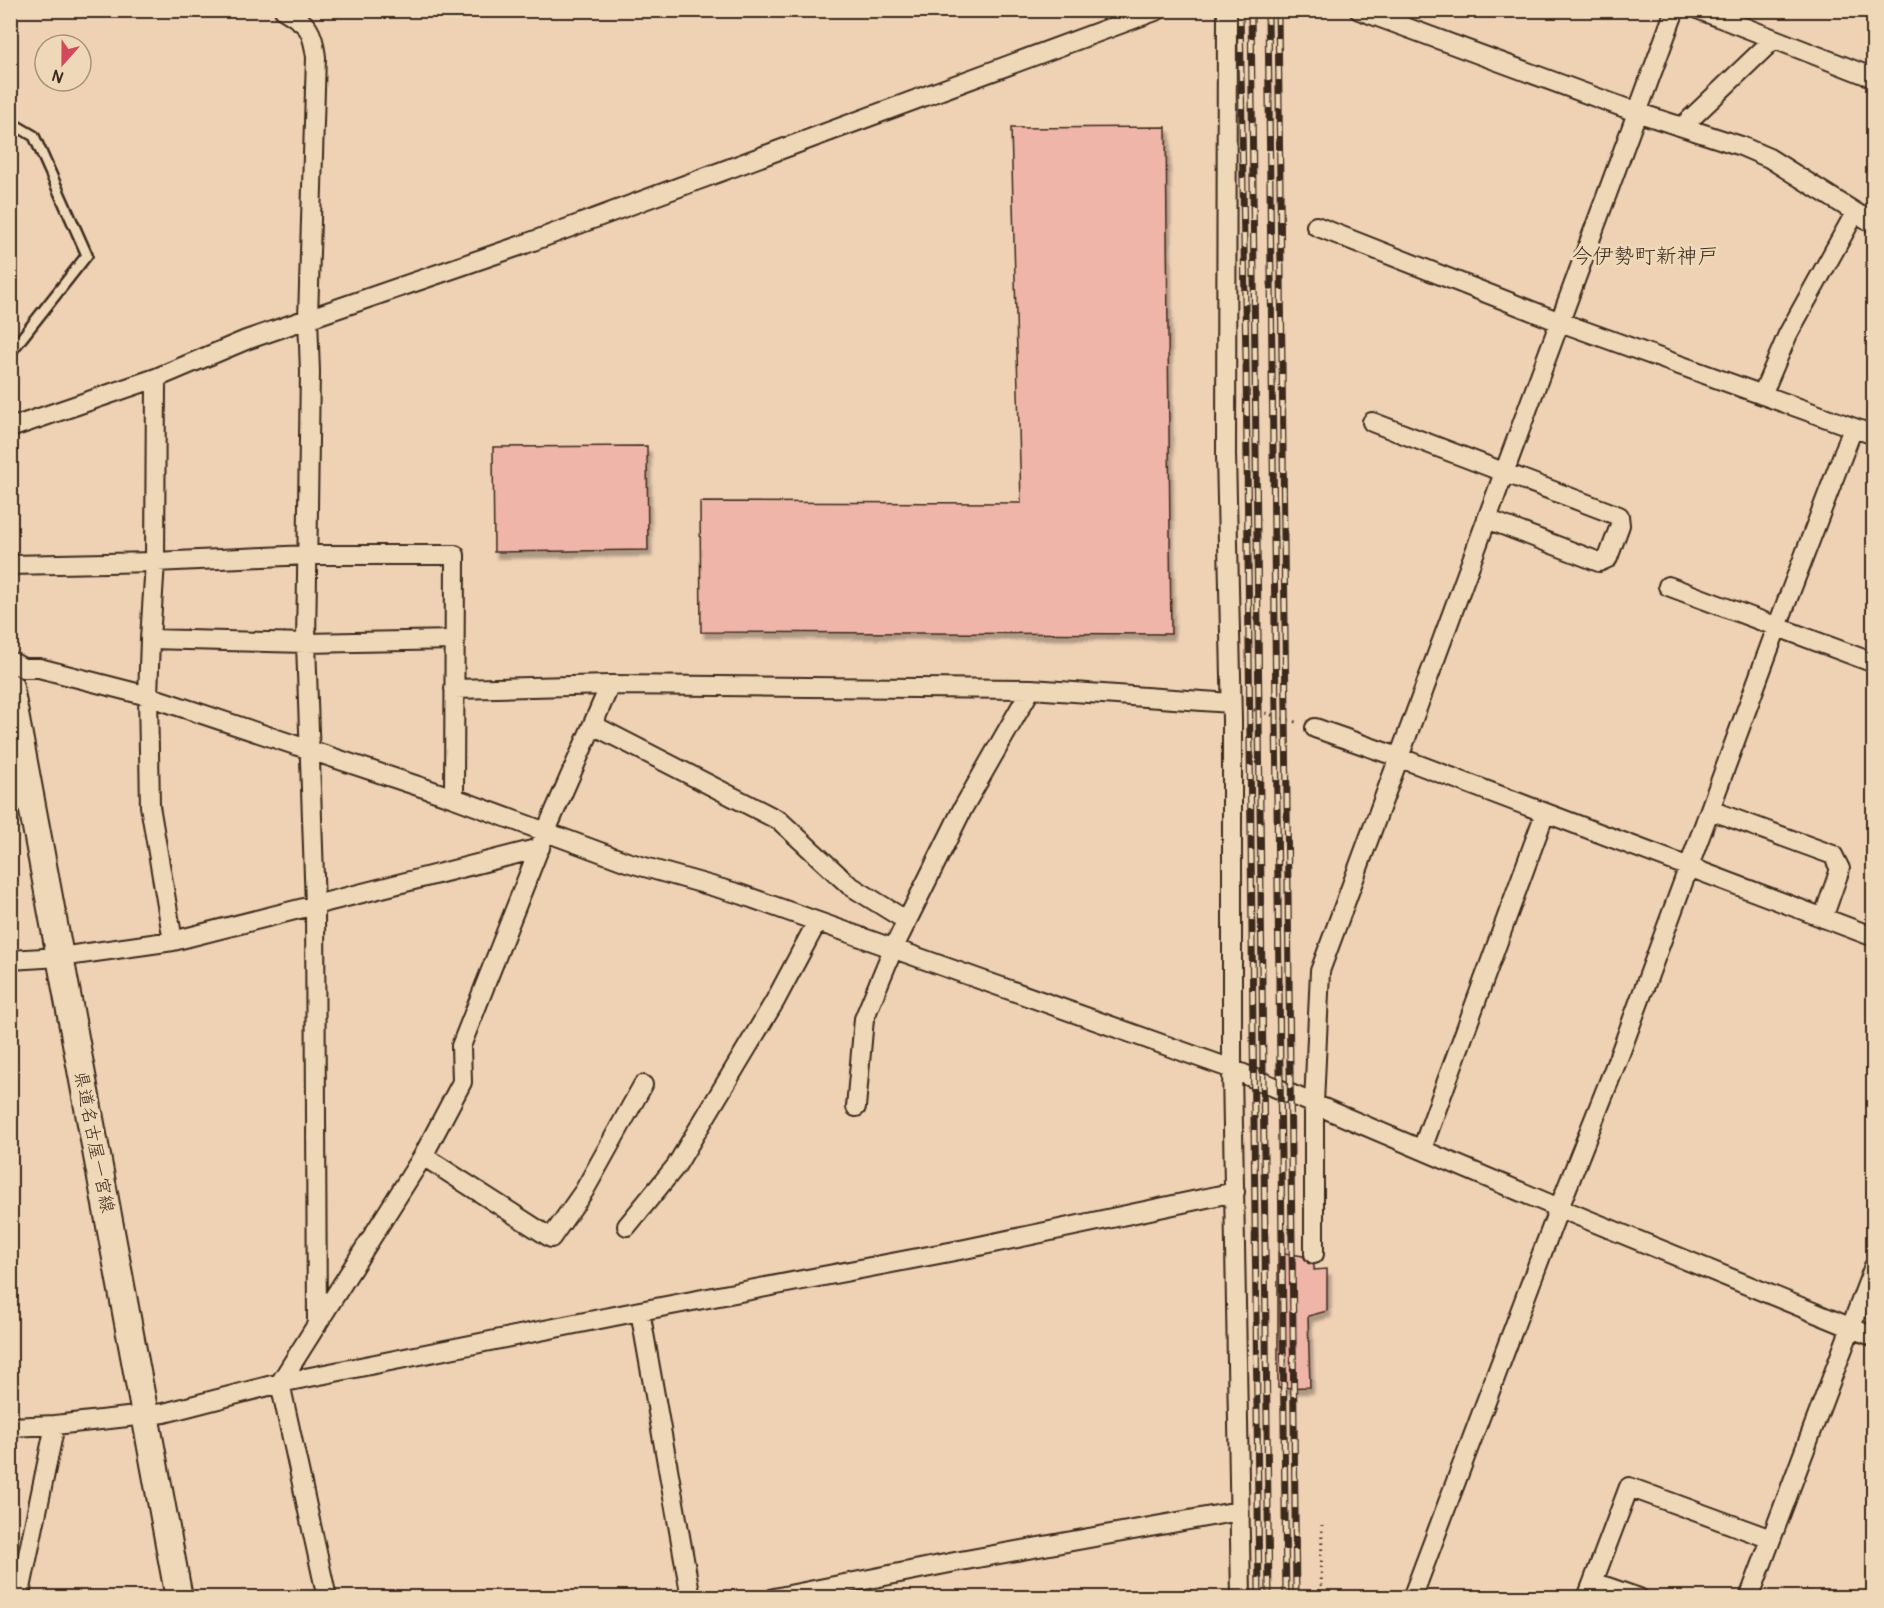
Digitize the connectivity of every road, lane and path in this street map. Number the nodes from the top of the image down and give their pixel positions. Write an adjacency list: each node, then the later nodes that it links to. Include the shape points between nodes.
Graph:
1 (284, 10): 15 (street, via 307,25 316,57)
2 (1158, 10): 15 (street, via 515,248)
3 (1227, 10): 41 (street, via 1226,455)
4 (1359, 10): 9 (street)
5 (1675, 10): 9 (street)
6 (1700, 10): 7 (street)
7 (1773, 40): 8 (street); 11 (street)
8 (1874, 78)
9 (1636, 112): 11 (street); 16 (street)
10 (10, 122): 17 (lane, via 34,136 87,255)
11 (1682, 127): 12 (street, via 1768,158)
12 (1855, 213): 13 (street); 19 (street, via 1788,334)
13 (1874, 224)
14 (1316, 226): 16 (street)
15 (308, 318): 18 (street); 26 (street)
16 (1560, 322): 19 (street); 24 (street)
17 (10, 353)
18 (156, 378): 21 (street); 27 (street)
19 (1762, 395): 22 (street)
20 (1372, 422): 24 (street)
21 (10, 428)
22 (1853, 428): 23 (street); 30 (street)
23 (1874, 435)
24 (1503, 473): 25 (street); 25 (street, via 1619,516 1620,525 1608,558 1599,562)
25 (1487, 519): 45 (street)
26 (308, 555): 27 (street); 32 (street, via 455,555); 33 (street)
27 (155, 562): 28 (street); 31 (street)
28 (10, 565)
29 (1668, 586): 30 (street)
30 (1777, 627): 35 (street); 47 (street)
31 (150, 639): 33 (street); 40 (street)
32 (454, 640): 33 (street); 38 (street)
33 (306, 643): 44 (street)
34 (10, 661): 40 (street, via 23,668 39,668)
35 (1874, 663)
36 (610, 685): 38 (street); 39 (street); 42 (street)
37 (10, 687): 58 (main road, 県道名古屋一宮線)
38 (454, 689): 46 (street)
39 (1031, 689): 41 (street); 53 (street, via 963,808)
40 (148, 696): 44 (street); 56 (street, via 150,806)
41 (1231, 703): 43 (path); 60 (street)
42 (594, 725): 49 (street); 53 (street, via 780,821 849,885)
43 (1315, 728): 45 (street)
44 (309, 751): 46 (street); 51 (street)
45 (1398, 757): 48 (street); 62 (street, via 1320,971)
46 (454, 798): 49 (street)
47 (1710, 810): 50 (street); 52 (street, via 1833,855 1840,869)
48 (1545, 813): 50 (street); 64 (street)
49 (543, 840): 51 (street); 54 (street, via 740,894); 65 (street, via 461,1046 462,1082)
50 (1689, 867): 52 (street); 67 (street)
51 (315, 906): 56 (street); 72 (street)
52 (1823, 918): 55 (street)
53 (907, 921): 57 (street)
54 (818, 922): 57 (street); 68 (street, via 676,1166)
55 (1874, 937)
56 (173, 941): 58 (street)
57 (893, 949): 60 (street); 63 (street, via 864,1019)
58 (60, 957): 59 (street); 76 (main road, 県道名古屋一宮線)
59 (10, 960)
60 (1232, 1069): 62 (street); 66 (street)
61 (643, 1085): 65 (street, via 584,1191 551,1238)
62 (1314, 1104): 64 (street); 69 (street)
63 (856, 1107)
64 (1422, 1149): 67 (street)
65 (423, 1156): 72 (street)
66 (1235, 1192): 71 (street); 79 (street)
67 (1559, 1208): 73 (street); 90 (street)
68 (627, 1226)
69 (1314, 1254)
70 (1874, 1266): 73 (street)
71 (640, 1311): 75 (street); 86 (street)
72 (317, 1325): 75 (street)
73 (1850, 1328): 74 (street); 81 (street)
74 (1874, 1337)
75 (280, 1383): 76 (street); 85 (street)
76 (146, 1415): 77 (street); 84 (main road, 県道名古屋一宮線)
77 (55, 1425): 78 (street); 83 (street)
78 (10, 1427)
79 (1239, 1511): 87 (street); 88 (street)
80 (1322, 1525): 89 (path)
81 (1771, 1539): 82 (street, via 1629,1487); 92 (street)
82 (1590, 1590): 91 (street)
83 (18, 1598)
84 (180, 1598)
85 (327, 1598)
86 (691, 1598)
87 (774, 1598)
88 (1241, 1598)
89 (1321, 1598)
90 (1412, 1598)
91 (1639, 1598)
92 (1749, 1598)

